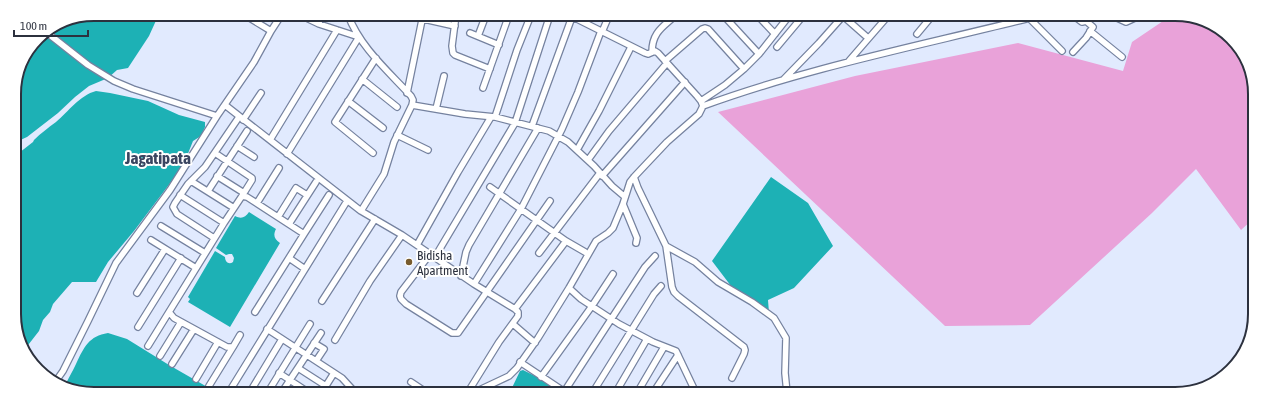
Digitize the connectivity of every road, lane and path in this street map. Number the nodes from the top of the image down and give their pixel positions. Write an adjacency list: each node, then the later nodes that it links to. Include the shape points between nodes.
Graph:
1 (255, 21): 34 (street)
2 (277, 21): 34 (street)
3 (313, 21): 30 (street)
4 (319, 21): 30 (street)
5 (350, 21): 42 (street)
6 (422, 21): 63 (street)
7 (437, 21): 31 (street)
8 (455, 21): 31 (street)
9 (484, 21): 41 (street)
10 (507, 21): 44 (street)
11 (528, 21): 71 (street)
12 (548, 21): 73 (street)
13 (568, 21): 74 (street)
14 (580, 21): 35 (street)
15 (606, 21): 35 (street)
16 (670, 21): 48 (street, via 653,38)
17 (729, 21): 50 (street)
18 (763, 21): 38 (street)
19 (786, 21): 38 (street)
20 (790, 21): 32 (street)
21 (798, 21): 32 (street)
22 (839, 21): 59 (street)
23 (849, 21): 43 (street)
24 (883, 21): 43 (street)
25 (928, 21): 39 (street)
26 (1016, 21): 54 (street)
27 (1031, 21): 47 (street)
28 (1081, 21): 29 (street)
29 (1086, 21): 36 (street, via 1093,27)
30 (319, 24): 33 (street)
31 (455, 26): 55 (street, via 453,53)
32 (794, 26): 46 (street)
33 (337, 30): 42 (street); 79 (street)
34 (271, 31): 66 (street)
35 (601, 31): 45 (street); 78 (street, via 571,109)
36 (1090, 31): 49 (street); 51 (street)
37 (470, 33): 41 (street)
38 (775, 34): 50 (street)
39 (917, 34)
40 (50, 36): 70 (street, via 88,66 114,81)
41 (478, 36): 44 (street)
42 (359, 37): 52 (street); 85 (street)
43 (868, 38): 54 (street)
44 (499, 45): 55 (street)
45 (632, 47): 48 (street, via 645,54); 82 (street)
46 (778, 47)
47 (1062, 51)
48 (652, 52): 53 (street, via 658,53)
49 (1073, 52)
50 (759, 54): 56 (street)
51 (1122, 57)
52 (376, 58): 58 (street); 63 (street)
53 (666, 62): 56 (street, via 705,28); 60 (street); 87 (street)
54 (848, 62): 59 (street)
55 (490, 69): 61 (street)
56 (744, 69): 65 (street)
57 (444, 76): 69 (street)
58 (362, 79): 64 (street); 68 (street)
59 (784, 80): 65 (street)
60 (684, 82): 65 (street); 90 (street)
61 (483, 88)
62 (261, 93): 72 (street)
63 (407, 93): 67 (street)
64 (348, 101): 75 (street); 84 (street, via 335,122)
65 (702, 103): 92 (street, via 698,114)
66 (226, 105): 70 (street); 72 (street)
67 (412, 105): 69 (street); 77 (street)
68 (397, 107)
69 (436, 109): 71 (street)
70 (217, 116): 176 (street, via 170,190 116,263)
71 (493, 117): 73 (street); 123 (street, via 450,185)
72 (241, 118): 79 (street); 83 (street)
73 (514, 123): 74 (street); 129 (street)
74 (535, 127): 78 (street); 97 (street)
75 (383, 128)
76 (247, 131): 80 (street)
77 (397, 135): 81 (street); 109 (street, via 384,174)
78 (558, 135): 82 (street); 108 (street)
79 (270, 140): 85 (street)
80 (237, 146): 86 (street); 88 (street)
81 (428, 150)
82 (578, 150): 87 (street)
83 (215, 153): 88 (street); 93 (street)
84 (373, 153)
85 (287, 154): 103 (street)
86 (254, 157)
87 (588, 160): 90 (street)
88 (227, 161): 91 (street); 99 (street, via 252,178)
89 (279, 168): 105 (street)
90 (601, 174): 102 (street); 116 (street)
91 (218, 176): 96 (street); 99 (street)
92 (634, 177): 102 (street); 124 (street)
93 (191, 181): 96 (street); 98 (street)
94 (316, 182): 100 (street)
95 (490, 187): 97 (street)
96 (208, 191): 107 (street)
97 (500, 193): 108 (street); 136 (street, via 469,245)
98 (180, 195): 113 (street); 119 (street, via 174,211)
99 (243, 195): 105 (street); 107 (street)
100 (307, 195): 110 (street, via 296,188); 114 (street)
101 (329, 195): 117 (street)
102 (625, 197): 106 (street)
103 (347, 201): 109 (street); 134 (street)
104 (550, 201): 112 (street)
105 (257, 203): 110 (street)
106 (623, 204): 122 (street); 139 (street, via 613,228 596,241)
107 (234, 208): 113 (street)
108 (520, 209): 112 (street); 137 (street)
109 (361, 211): 111 (street)
110 (278, 217): 114 (street)
111 (375, 219): 118 (street); 142 (street)
112 (536, 221): 116 (street); 140 (street)
113 (224, 223): 119 (street)
114 (289, 224): 117 (street)
115 (161, 226): 127 (street)
116 (555, 233): 121 (street); 128 (street)
117 (304, 234): 132 (street)
118 (402, 235): 123 (street); 159 (street, via 370,281)
119 (214, 238): 127 (street)
120 (151, 240): 125 (street)
121 (566, 241): 126 (street); 144 (street)
122 (636, 243)
123 (417, 245): 129 (street)
124 (666, 246): 178 (street, via 674,292 744,347 744,354); 200 (street, via 695,262 727,288 774,318 786,338)
125 (165, 249): 131 (street); 141 (street)
126 (585, 252)
127 (205, 253): 133 (street)
128 (539, 253)
129 (432, 255): 136 (street); 140 (street, via 401,292 401,299 406,304 455,334)
130 (655, 256): 147 (street)
131 (181, 258): 133 (street); 151 (street)
132 (289, 258): 134 (street); 146 (street)
133 (196, 268): 145 (street)
134 (305, 269): 153 (street)
135 (613, 274): 143 (street)
136 (461, 276): 137 (street)
137 (474, 284): 140 (street)
138 (661, 286): 154 (street)
139 (569, 288): 143 (street); 162 (street)
140 (486, 292): 144 (street)
141 (137, 293)
142 (322, 301)
143 (592, 306): 147 (street); 177 (street)
144 (515, 309): 150 (street, via 518,316)
145 (169, 312): 148 (street); 163 (street)
146 (255, 312)
147 (611, 319): 154 (street); 194 (street)
148 (181, 322): 152 (street); 169 (street)
149 (310, 324): 166 (street)
150 (513, 324): 162 (street); 191 (street)
151 (138, 327)
152 (194, 329): 160 (street); 172 (street)
153 (267, 329): 157 (street); 184 (street)
154 (631, 331): 158 (street); 195 (street)
155 (321, 333): 161 (street)
156 (240, 335): 164 (street)
157 (282, 339): 166 (street); 185 (street)
158 (647, 339): 165 (street); 196 (street)
159 (335, 340)
160 (218, 342): 164 (street, via 227,347); 179 (street)
161 (314, 343): 167 (street); 170 (street, via 324,349)
162 (535, 343): 171 (street)
163 (148, 346)
164 (233, 346): 182 (street)
165 (664, 347): 168 (street, via 676,351); 197 (street)
166 (295, 348): 167 (street); 174 (street)
167 (306, 355): 170 (street); 173 (street)
168 (678, 355): 198 (street); 199 (street)
169 (160, 356)
170 (316, 361): 175 (street)
171 (520, 362): 177 (street); 192 (street, via 510,376)
172 (172, 364)
173 (298, 368): 180 (street); 183 (street)
174 (279, 373): 180 (street); 186 (street)
175 (334, 373): 183 (street); 189 (street)
176 (59, 377)
177 (541, 377): 193 (street)
178 (732, 378)
179 (196, 379)
180 (290, 380): 187 (street); 188 (street)
181 (411, 382): 190 (street)
182 (209, 386)
183 (326, 386)
184 (232, 387)
185 (253, 387)
186 (271, 387)
187 (285, 387)
188 (300, 387)
189 (350, 387)
190 (418, 387)
191 (471, 387)
192 (486, 387)
193 (557, 387)
194 (568, 387)
195 (596, 387)
196 (619, 387)
197 (640, 387)
198 (657, 387)
199 (693, 387)
200 (787, 387)

